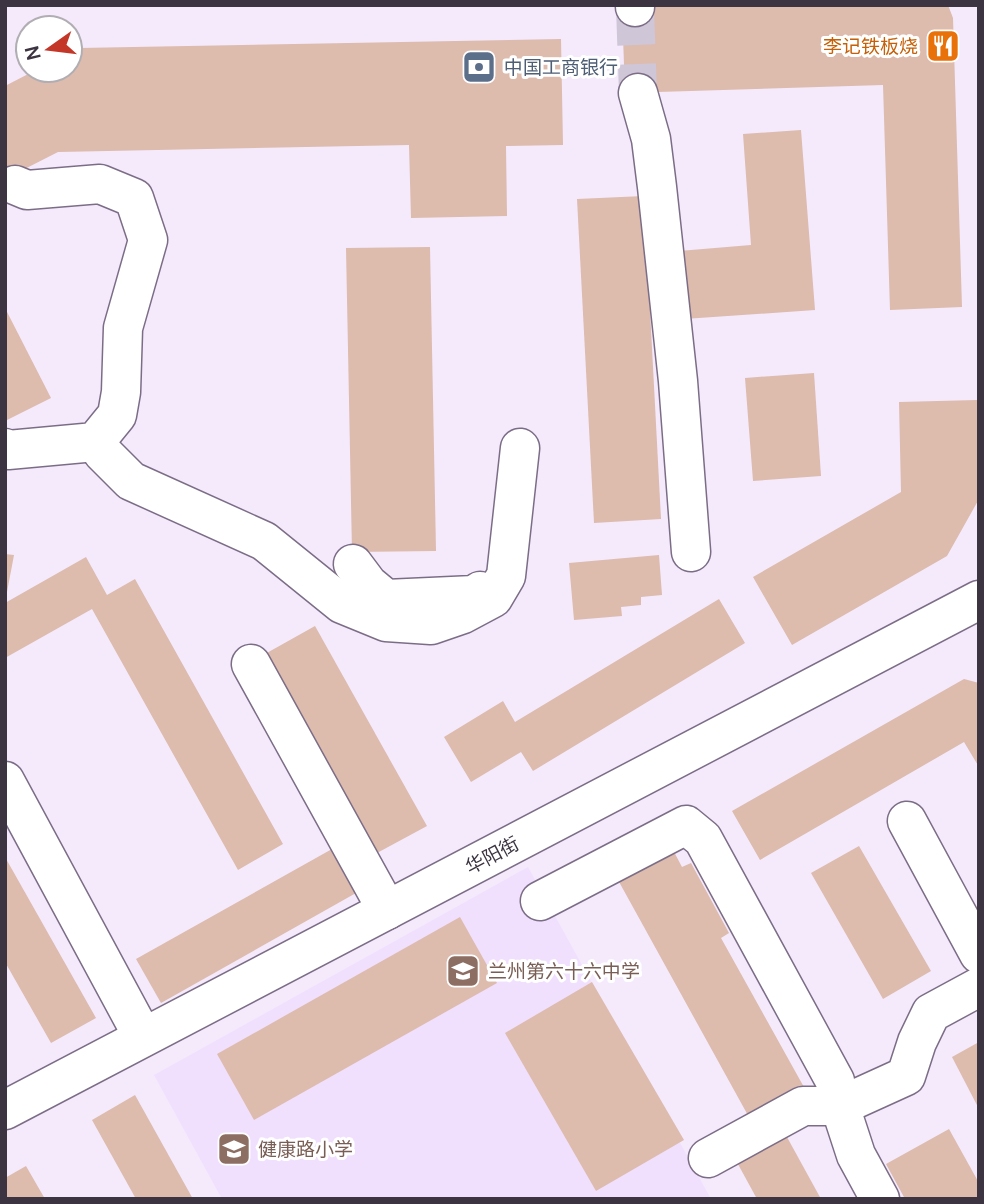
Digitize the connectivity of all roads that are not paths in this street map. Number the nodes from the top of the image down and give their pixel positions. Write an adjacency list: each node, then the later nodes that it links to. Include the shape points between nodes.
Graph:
1 (638, 93): 6 (street, via 651,139 657,187)
2 (15, 186): 3 (street, via 27,190 100,184 134,198 148,240 123,328 117,415)
3 (96, 442): 4 (street); 8 (street, via 131,481 264,541 342,604 386,622 430,625 463,614 492,598)
4 (5, 448)
5 (520, 448): 8 (street)
6 (691, 552)
7 (353, 564): 8 (street, via 387,600 474,595)
8 (506, 576)
9 (979, 600): 14 (street, 华阳街)
10 (251, 664): 14 (street)
11 (5, 781): 17 (street)
12 (908, 821): 15 (street)
13 (540, 901): 18 (street, via 686,825 703,839 835,1081)
14 (387, 910): 17 (street, 华阳街)
15 (979, 954)
16 (979, 987): 18 (street, via 931,1013 906,1076)
17 (143, 1037): 19 (street, 华阳街)
18 (840, 1106): 20 (street, via 803,1106); 21 (street, via 856,1155)
19 (5, 1110)
20 (708, 1158)
21 (880, 1199)

